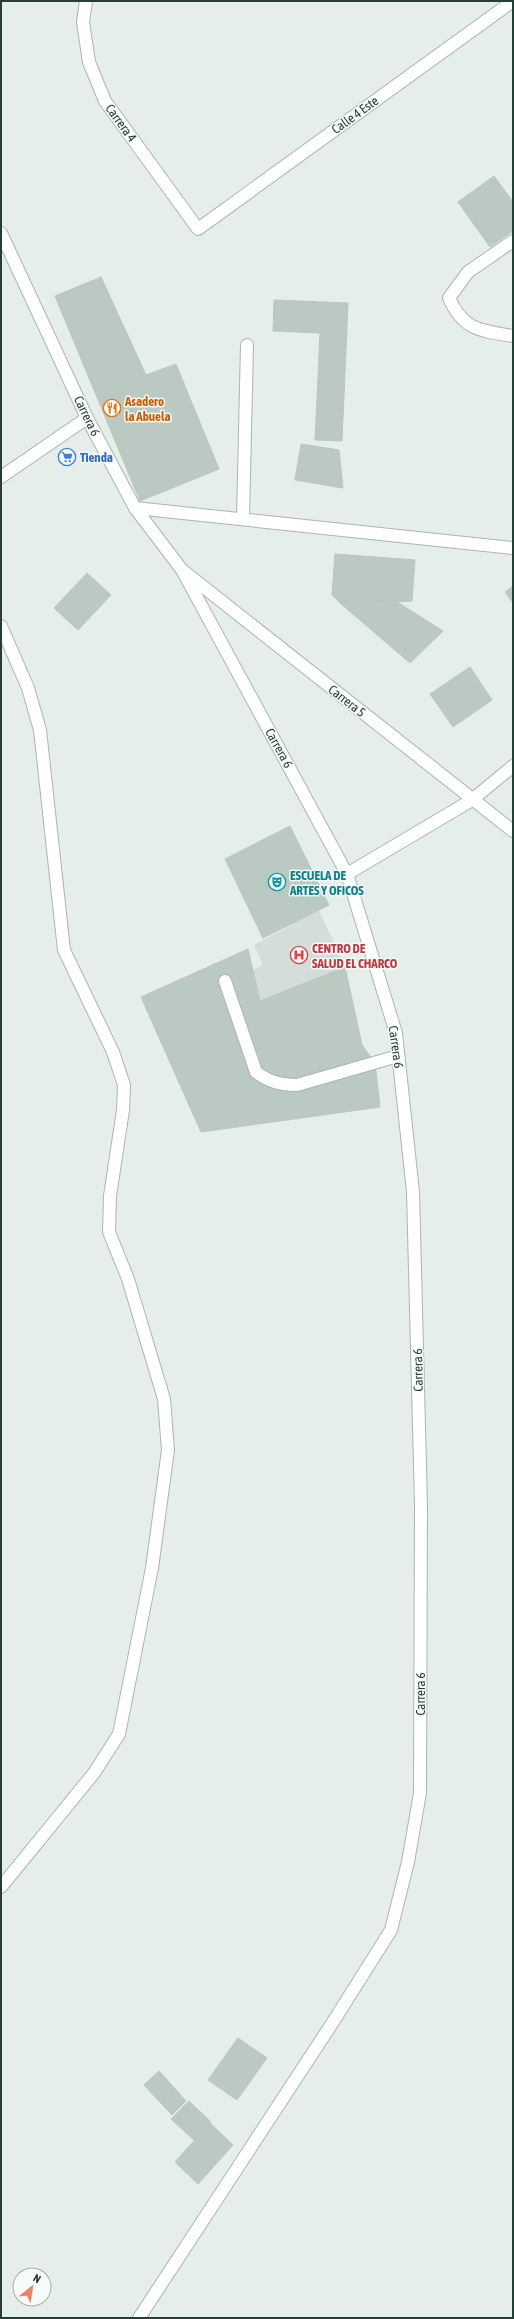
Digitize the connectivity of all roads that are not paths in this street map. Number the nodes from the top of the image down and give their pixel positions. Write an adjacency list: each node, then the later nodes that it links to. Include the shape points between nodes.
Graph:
1 (86, 1): 3 (street, Carrera 4, via 83,22 89,62 105,101)
2 (512, 1): 3 (street, Calle 4 Este)
3 (198, 229)
4 (1, 233): 8 (street, Carrera 6)
5 (513, 241): 6 (street, via 468,272 449,298 456,315 476,330)
6 (513, 336)
7 (247, 345): 11 (street)
8 (87, 418): 9 (street); 10 (street, Carrera 6)
9 (1, 477)
10 (135, 508): 11 (street); 13 (street, Carrera 6)
11 (243, 519): 12 (street)
12 (513, 548)
13 (182, 570): 16 (street, Carrera 5); 18 (street, Carrera 6)
14 (1, 626): 21 (street, via 28,688 40,730 64,950 113,1052 124,1085 123,1110 110,1196 110,1232 128,1279 164,1399 168,1450 152,1568 118,1734 94,1773)
15 (513, 766): 16 (street)
16 (472, 800): 17 (street, Carrera 5); 18 (street)
17 (513, 831)
18 (347, 874): 20 (street, Carrera 6, via 396,1034)
19 (225, 981): 20 (street, via 256,1072 266,1079 283,1085 298,1085)
20 (398, 1056): 22 (street, Carrera 6, via 413,1192 421,1504 420,1785 408,1862 391,1930)
21 (1, 1887)
22 (139, 2318)

